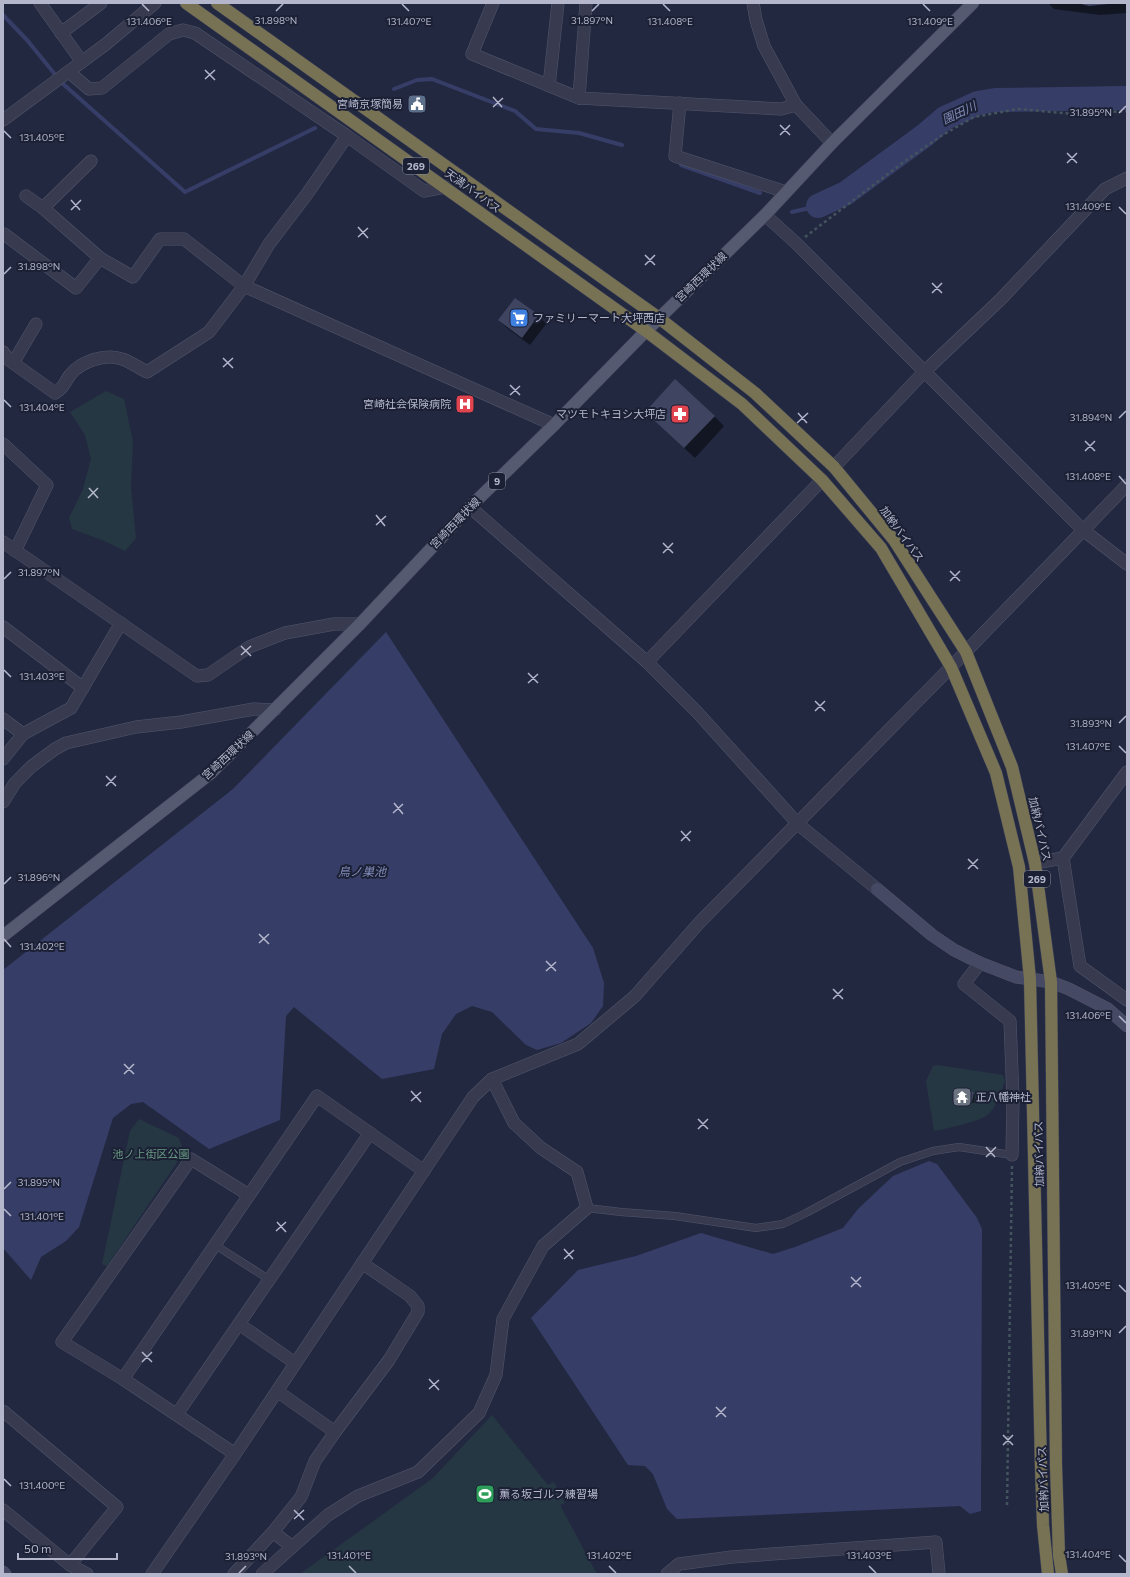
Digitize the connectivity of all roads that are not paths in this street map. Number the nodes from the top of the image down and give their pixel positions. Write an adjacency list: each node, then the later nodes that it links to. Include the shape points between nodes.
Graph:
1 (40, 3): 11 (street)
2 (101, 3): 11 (street)
3 (155, 3): 12 (street)
4 (186, 3): 23 (highway, 天満バイパス / 269)
5 (217, 3): 31 (highway, 天満バイパス / 269)
6 (493, 3): 14 (street, via 472,54)
7 (558, 3): 14 (street)
8 (586, 3): 15 (street)
9 (753, 3): 17 (street, via 764,46)
10 (973, 3): 20 (main road, 宮崎西環状線 / 9)
11 (61, 33): 12 (street)
12 (82, 62): 13 (street)
13 (63, 77): 18 (street); 19 (street, via 89,89 102,88 169,34 183,30 195,33)
14 (550, 86): 15 (street)
15 (579, 98): 16 (street)
16 (680, 103): 17 (street, via 781,109); 24 (street, via 675,156)
17 (796, 105): 20 (street)
18 (3, 120)
19 (347, 136): 23 (street, via 424,191); 30 (street, via 269,244)
20 (832, 143): 24 (main road, 宮崎西環状線 / 9)
21 (91, 161): 26 (street)
22 (1127, 178): 36 (street, via 1105,189 1001,299)
23 (445, 187): 33 (highway, 天満バイパス / 269)
24 (786, 192): 27 (main road, 宮崎西環状線 / 9)
25 (26, 196): 26 (street)
26 (43, 208): 29 (street)
27 (765, 215): 31 (main road, 宮崎西環状線 / 9); 36 (street)
28 (4, 234): 29 (street, via 76,288)
29 (100, 258): 30 (street, via 133,277 160,240 184,239)
30 (244, 286): 35 (street, via 209,332 147,372 121,358 102,357 86,363 71,374 62,389 55,394); 37 (street)
31 (659, 318): 33 (main road, 宮崎西環状線 / 9); 39 (highway, 加納バイパス / 269, via 755,393)
32 (36, 324): 35 (street)
33 (646, 331): 37 (main road, 宮崎西環状線 / 9); 40 (highway, 加納バイパス / 269, via 742,404)
34 (3, 352): 35 (street)
35 (13, 363)
36 (924, 372): 39 (street); 43 (street)
37 (554, 425): 42 (main road, 宮崎西環状線 / 9)
38 (3, 444): 45 (street, via 47,485)
39 (834, 467): 50 (highway, 加納バイパス / 269, via 894,540)
40 (822, 480): 51 (street); 52 (highway, 加納バイパス / 269, via 881,548)
41 (1127, 485): 43 (street)
42 (470, 507): 48 (main road, 宮崎西環状線 / 9); 51 (street)
43 (1083, 530): 46 (street); 50 (street)
44 (3, 542): 45 (street)
45 (15, 551): 47 (street)
46 (1127, 564)
47 (121, 623): 48 (street, via 197,676 208,675 249,647 285,633 334,624); 53 (street)
48 (360, 624): 54 (main road, 宮崎西環状線 / 9)
49 (3, 627): 53 (street)
50 (966, 652): 52 (street); 62 (highway, 加納バイパス / 269, via 1012,767)
51 (647, 662): 60 (street, via 697,712)
52 (952, 667): 60 (street); 65 (highway, 加納バイパス / 269, via 996,773 1019,867)
53 (83, 688): 56 (street, via 71,708)
54 (275, 710): 59 (street, via 254,709 136,727 66,743 32,766); 63 (main road, 宮崎西環状線 / 9, via 211,773)
55 (3, 719): 56 (street)
56 (23, 734): 57 (street)
57 (3, 759)
58 (1127, 772): 61 (street)
59 (3, 802)
60 (798, 824): 64 (street, via 932,935); 69 (street, via 699,922 635,996 578,1044)
61 (1063, 858): 62 (street); 67 (street, via 1080,966)
62 (1035, 863): 66 (highway, 加納バイパス / 269)
63 (3, 936)
64 (980, 963): 65 (street, via 1016,977); 71 (street, via 964,984 1010,1021)
65 (1030, 979): 66 (street); 96 (highway, 加納バイパス / 269, via 1041,1467)
66 (1051, 982): 68 (street, via 1108,1009); 97 (highway, 加納バイパス / 269, via 1056,1465)
67 (1127, 1000)
68 (1127, 1026)
69 (492, 1079): 72 (street, via 473,1097); 74 (street, via 514,1123 541,1148 577,1172)
70 (370, 1133): 72 (street); 73 (street, via 317,1096); 77 (street)
71 (1012, 1155): 74 (lane, via 959,1147 933,1151 900,1162 783,1224 756,1228 675,1216)
72 (424, 1170): 76 (street)
73 (249, 1195): 75 (street); 80 (street, via 191,1159 62,1342)
74 (587, 1208): 88 (street, via 542,1246 503,1319 496,1375 479,1413 418,1472 358,1496 328,1515)
75 (215, 1245): 77 (lane); 80 (street)
76 (362, 1263): 79 (street); 84 (street, via 410,1296 418,1306 418,1312 389,1360)
77 (270, 1280): 78 (street)
78 (239, 1324): 79 (street); 83 (street)
79 (295, 1363): 81 (street)
80 (123, 1379): 83 (street)
81 (277, 1391): 84 (street); 85 (street)
82 (3, 1411): 89 (street, via 117,1506)
83 (177, 1414): 85 (street)
84 (335, 1432): 87 (street, via 315,1461 301,1497)
85 (235, 1454): 91 (street)
86 (3, 1510): 89 (street)
87 (273, 1532): 88 (street); 92 (street)
88 (291, 1546): 93 (street)
89 (70, 1564): 90 (street)
90 (87, 1574)
91 (152, 1574)
92 (234, 1574)
93 (262, 1574)
94 (667, 1574): 95 (street, via 679,1564 732,1556 936,1542)
95 (939, 1574)
96 (1048, 1574)
97 (1062, 1574)

